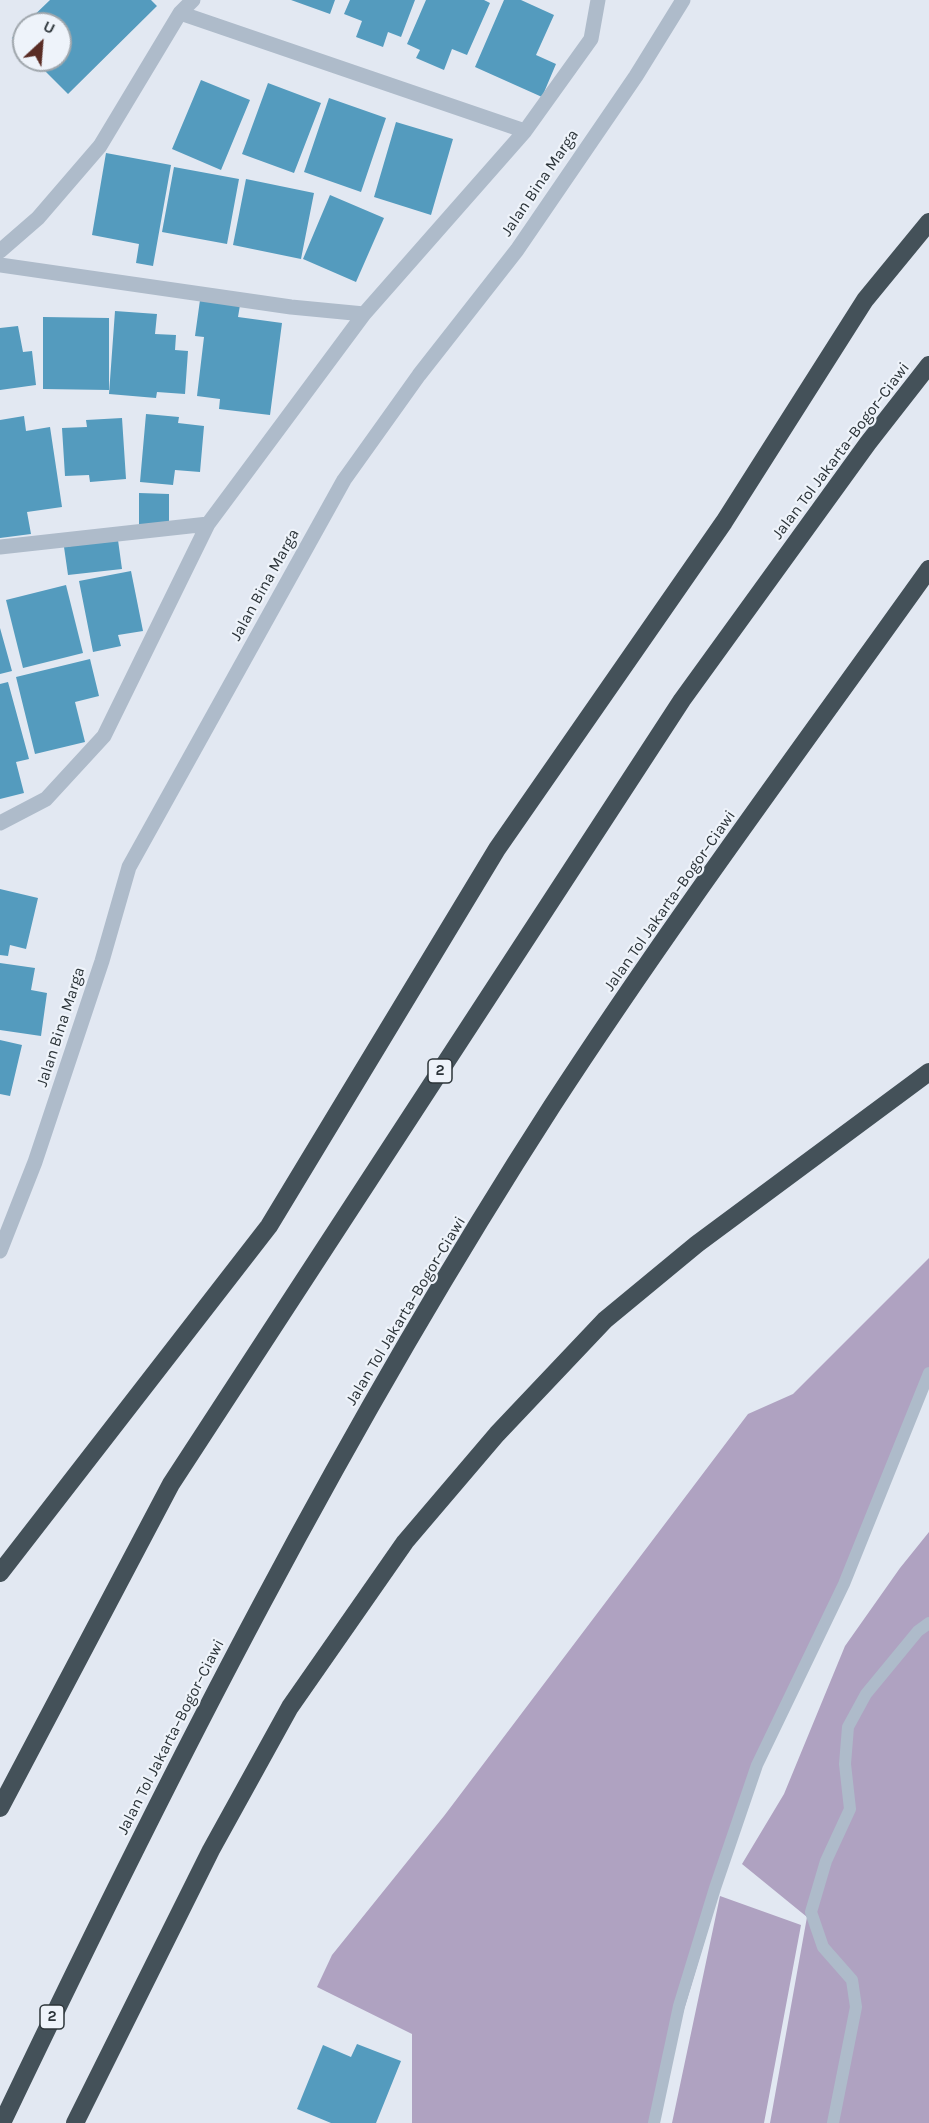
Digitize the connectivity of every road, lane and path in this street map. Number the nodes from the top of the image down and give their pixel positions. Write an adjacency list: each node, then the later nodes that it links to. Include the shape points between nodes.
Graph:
1 (193, 0): 4 (street)
2 (598, 0): 5 (street, via 591,39)
3 (683, 0): 16 (street, Jalan Bina Marga, via 517,250 419,375 344,480 129,867 35,1162)
4 (180, 13): 5 (street); 7 (street, via 100,146 38,218)
5 (525, 131): 9 (street)
6 (929, 222): 18 (highway, via 865,300 723,522 497,849 268,1226)
7 (0, 251)
8 (0, 265): 9 (street)
9 (364, 314): 11 (street)
10 (929, 365): 20 (highway, Jalan Tol Jakarta–Bogor–Ciawi / 2, via 682,700 177,1474)
11 (208, 524): 12 (street); 14 (street, via 104,736 46,799)
12 (0, 547)
13 (929, 569): 21 (highway, Jalan Tol Jakarta–Bogor–Ciawi / 2, via 708,878 552,1106 430,1305 301,1530 103,1911)
14 (0, 823)
15 (929, 1072): 22 (highway, via 706,1237 605,1320 497,1434 405,1542 290,1707 211,1850)
16 (0, 1251)
17 (929, 1373): 23 (lane, via 844,1584 758,1765 715,1888 680,2006)
18 (0, 1573)
19 (929, 1623): 24 (lane, via 866,1694 848,1727 845,1764 850,1809 826,1861 811,1912 823,1947 852,1980 855,2007)
20 (0, 1808)
21 (2, 2123)
22 (75, 2123)
23 (654, 2123)
24 (833, 2123)

